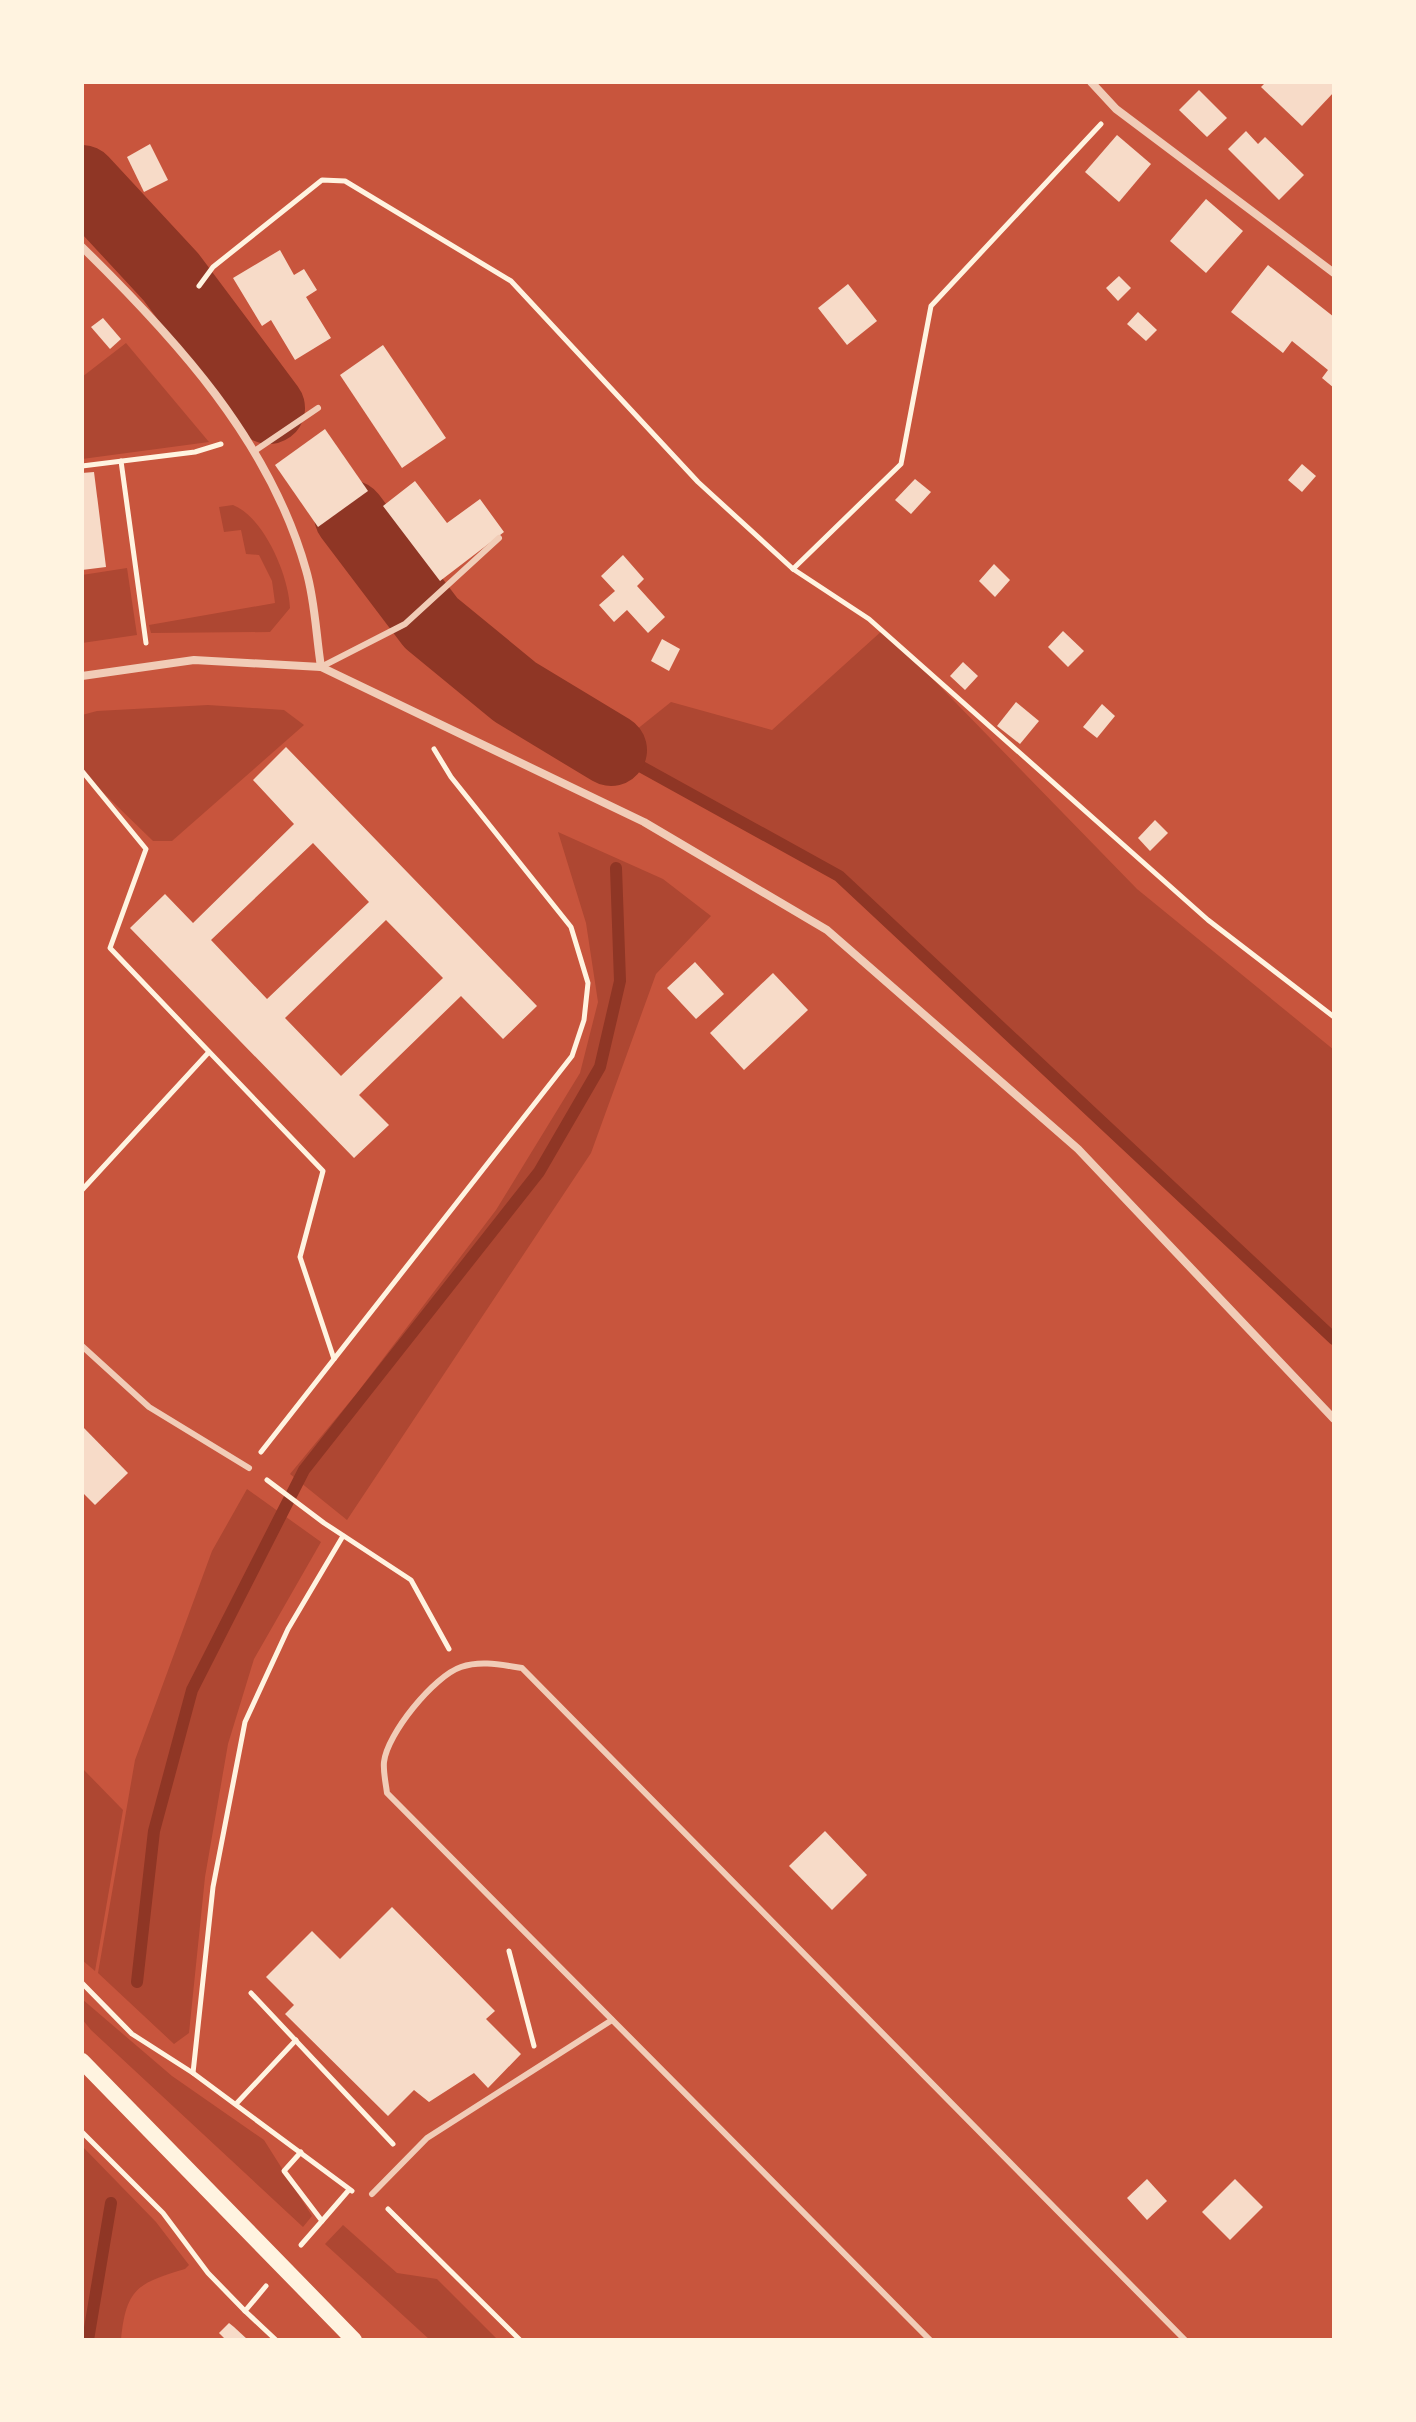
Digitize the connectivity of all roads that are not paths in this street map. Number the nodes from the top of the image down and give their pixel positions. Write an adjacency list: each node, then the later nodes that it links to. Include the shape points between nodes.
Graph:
1 (1091, 82): 3 (street, via 1116,109)
2 (82, 247): 5 (street, via 157,320)
3 (1334, 273)
4 (318, 408): 5 (lane)
5 (256, 450): 7 (street, via 306,570)
6 (499, 538): 7 (lane, via 405,624)
7 (321, 667): 8 (street, via 194,660); 10 (street, via 644,822 827,930 1078,1149)
8 (82, 676)
9 (82, 1346): 11 (lane, via 149,1407)
10 (1334, 1419)
11 (249, 1468)
12 (612, 2020): 14 (lane, via 427,2138); 16 (lane); 17 (lane, via 387,1793 384,1762 396,1731 424,1696 459,1667 492,1663 522,1668)
13 (82, 2061): 15 (main road)
14 (372, 2194)
15 (354, 2340)
16 (930, 2340)
17 (1185, 2340)

